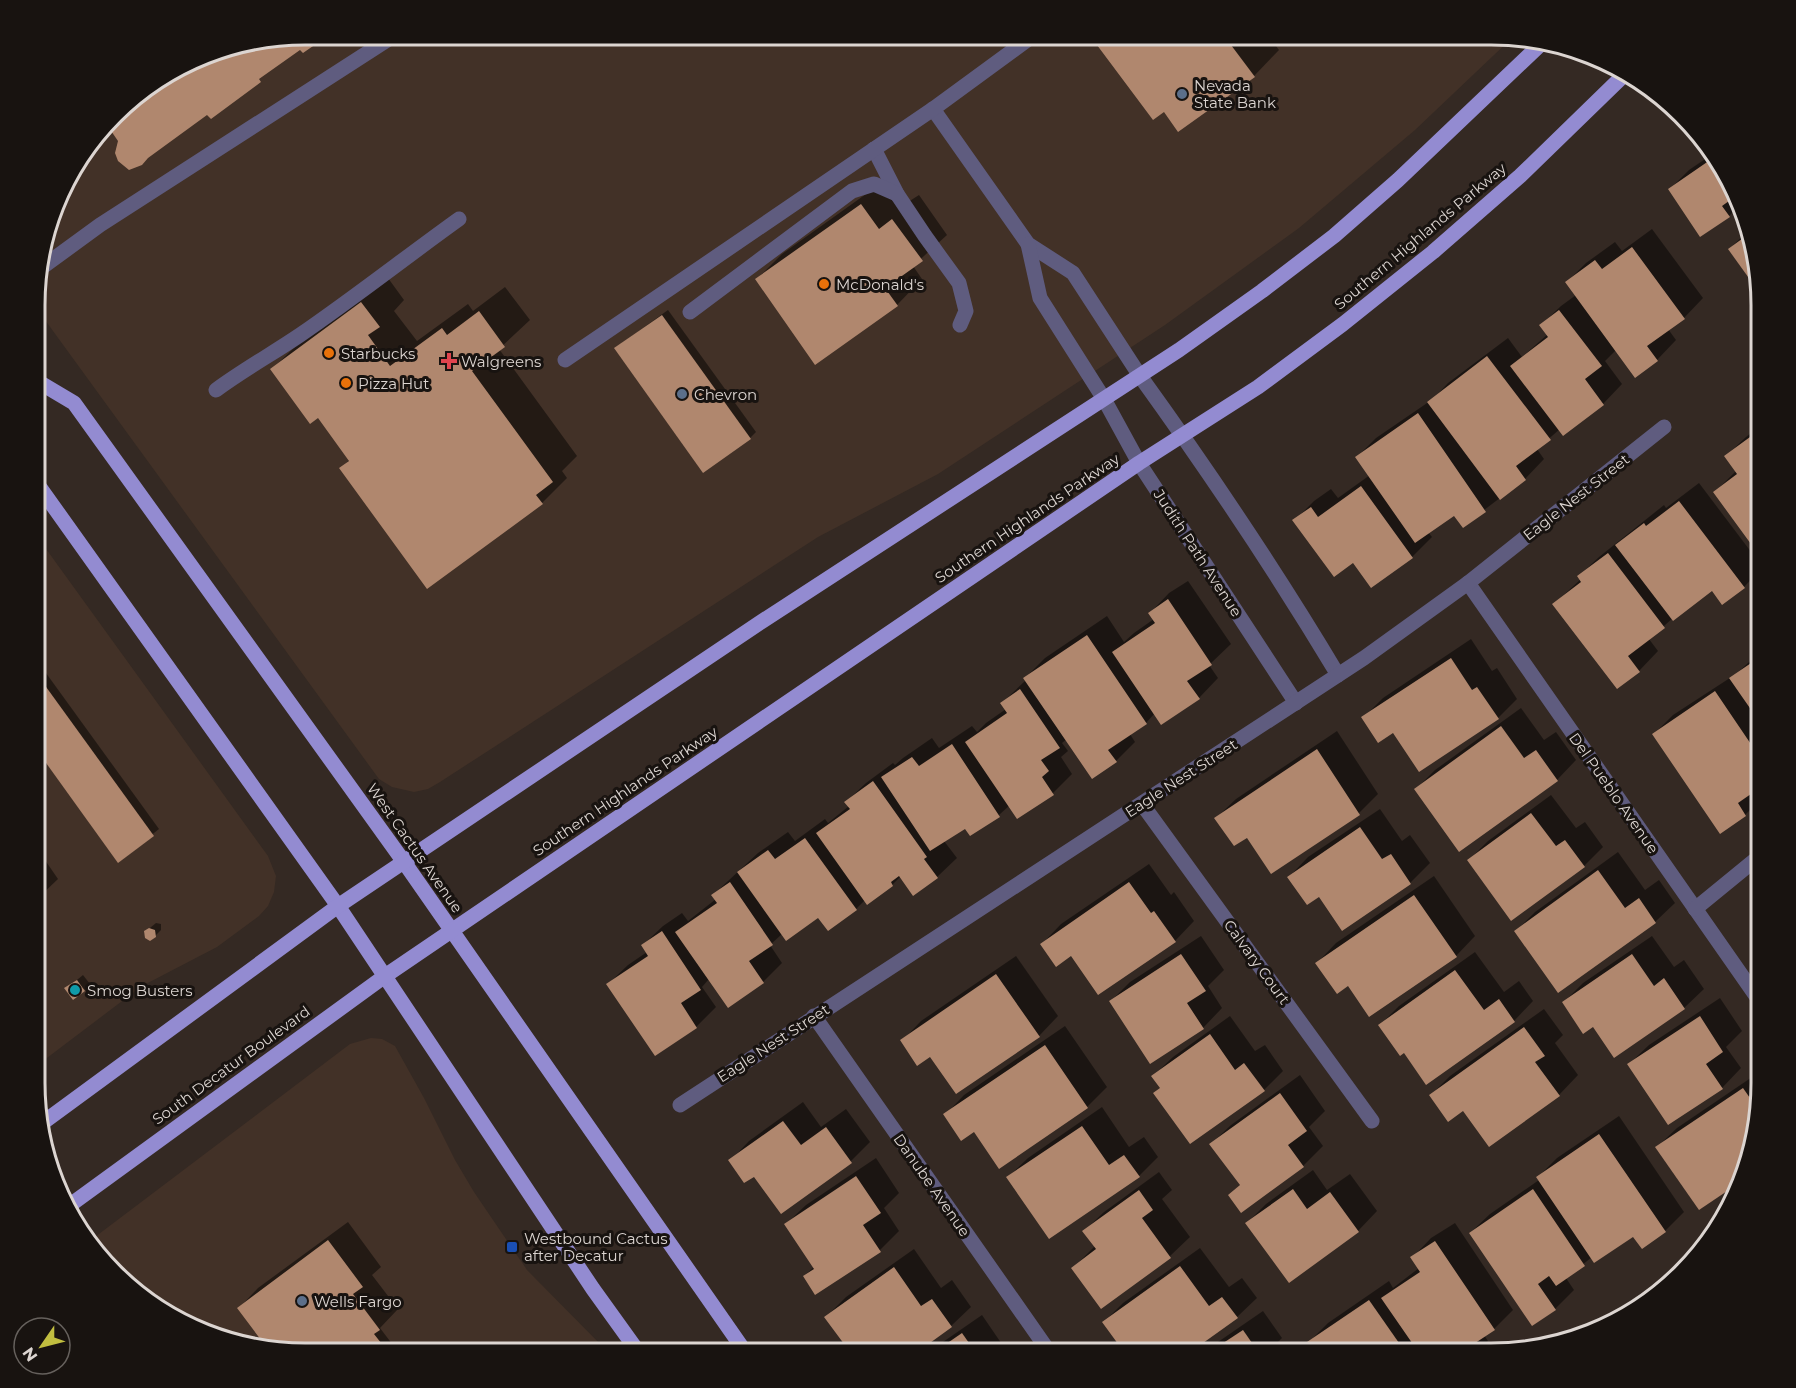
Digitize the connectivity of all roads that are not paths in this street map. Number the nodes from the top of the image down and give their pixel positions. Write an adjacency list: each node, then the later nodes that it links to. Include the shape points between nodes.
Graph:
1 (378, 45): 10 (street)
2 (1020, 45): 5 (street)
3 (1536, 49): 14 (main road, via 1334,236)
4 (1620, 79): 19 (main road, Southern Highlands Parkway, via 1520,176 1433,252 1258,387)
5 (933, 109): 6 (street); 9 (street)
6 (874, 149): 7 (street); 13 (street)
7 (897, 194): 11 (street, via 874,184 852,191); 12 (street, via 959,283 966,311)
8 (459, 219): 16 (street, via 293,340)
9 (1028, 244): 14 (street, via 1073,273); 17 (street, Judith Path Avenue, via 1040,298)
10 (48, 263)
11 (690, 312)
12 (960, 325)
13 (565, 360)
14 (1140, 376): 17 (main road); 19 (street)
15 (45, 386): 26 (main road, West Cactus Avenue, via 74,403)
16 (216, 390)
17 (1104, 399): 20 (street, Judith Path Avenue); 26 (main road, via 744,633)
18 (1664, 427): 22 (street, Eagle Nest Street)
19 (1183, 435): 20 (main road, Southern Highlands Parkway); 23 (street)
20 (1139, 463): 24 (street, Judith Path Avenue); 30 (main road, Southern Highlands Parkway)
21 (45, 506): 28 (main road)
22 (1468, 583): 23 (street, Eagle Nest Street); 29 (street, Del Pueblo Avenue)
23 (1338, 675): 24 (street, Eagle Nest Street)
24 (1296, 703): 25 (street, Eagle Nest Street)
25 (1142, 804): 34 (street, Eagle Nest Street); 37 (street, Calvary Court)
26 (404, 862): 28 (main road); 30 (main road, West Cactus Avenue)
27 (1751, 863): 29 (street)
28 (338, 906): 32 (main road); 36 (main road)
29 (1695, 909): 33 (street, Del Pueblo Avenue)
30 (451, 931): 31 (main road, Southern Highlands Parkway); 40 (main road, West Cactus Avenue)
31 (418, 953): 32 (main road, South Decatur Boulevard)
32 (385, 976): 38 (main road, South Decatur Boulevard); 39 (main road)
33 (1751, 989)
34 (814, 1016): 35 (street, Eagle Nest Street); 41 (street, Danube Avenue)
35 (680, 1105)
36 (47, 1119)
37 (1372, 1121)
38 (74, 1202)
39 (632, 1343)
40 (739, 1343)
41 (1043, 1343)

